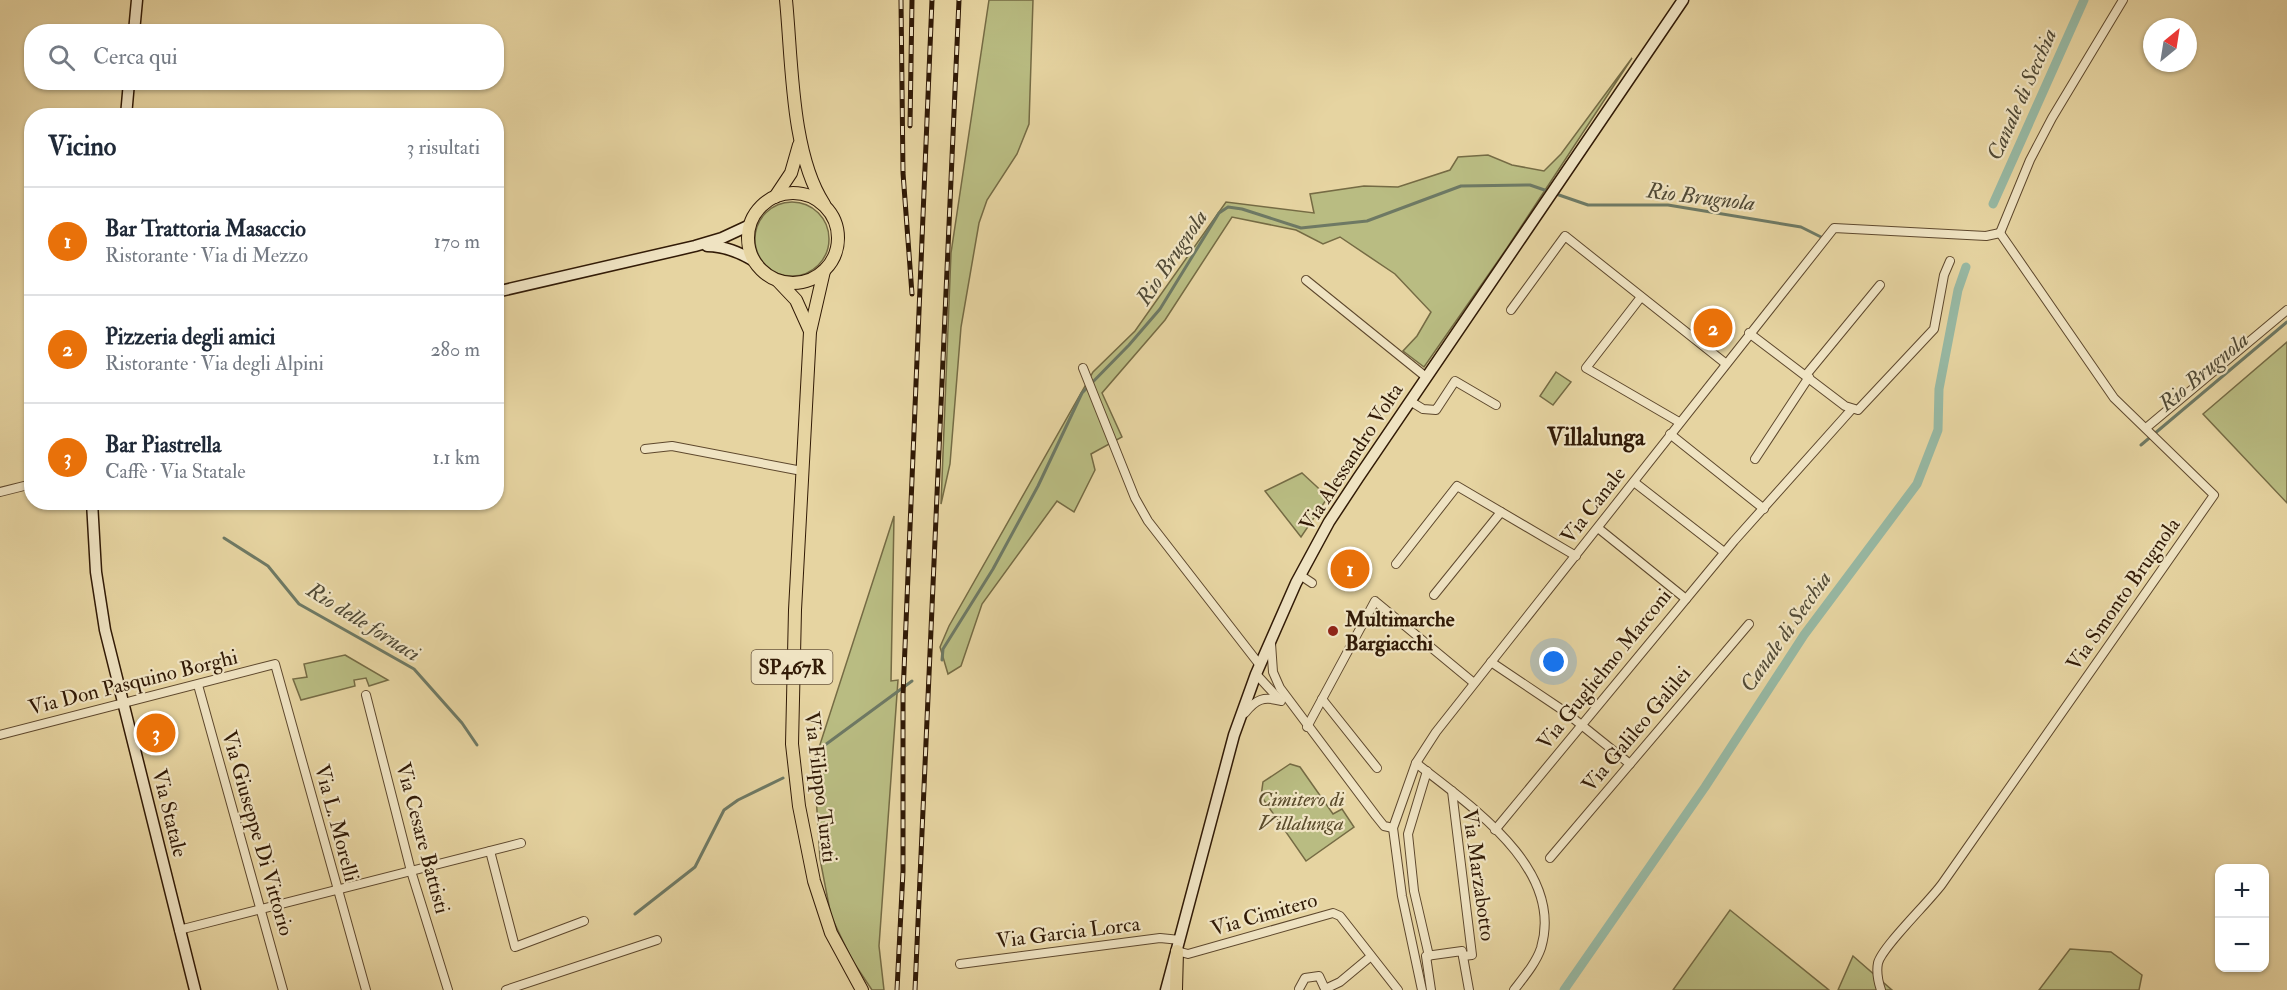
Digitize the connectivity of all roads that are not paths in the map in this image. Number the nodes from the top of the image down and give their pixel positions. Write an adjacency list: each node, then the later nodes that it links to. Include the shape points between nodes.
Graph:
1 (137, 0): 5 (main road)
2 (786, 0): 8 (main road)
3 (1683, 0): 29 (main road, Via Alessandro Volta)
4 (2123, 0): 12 (street, via 2052,118)
5 (135, 24)
6 (128, 90): 7 (main road)
7 (127, 108)
8 (800, 134): 9 (main road, via 791,173); 10 (main road, via 811,180)
9 (775, 197): 10 (main road, via 789,193 804,195); 11 (main road, SP467R, via 759,208)
10 (828, 210): 16 (main road, SP467R, via 838,241)
11 (750, 225): 13 (main road, SP467R); 14 (main road, via 748,244)
12 (2000, 233): 25 (street, Via Canale, via 1986,236 1834,228); 34 (street, Via Smonto Brugnola, via 2103,384)
13 (695, 246): 14 (main road, SP467R, via 721,246); 20 (main road, SP467R)
14 (754, 261): 17 (main road, SP467R)
15 (1950, 261): 32 (street, Via Guglielmo Marconi, via 1934,329 1863,406)
16 (824, 271): 17 (main road, via 802,282); 24 (main road, Via Filippo Turati / SP467R)
17 (776, 280): 24 (main road, Via Filippo Turati / SP467R, via 796,300)
18 (1306, 280): 29 (street)
19 (1880, 285): 28 (street)
20 (504, 290)
21 (1641, 297): 22 (street, via 1565,236); 26 (street); 33 (street, via 1586,368)
22 (1511, 310)
23 (2287, 310): 34 (street)
24 (810, 332): 38 (main road, Via Filippo Turati / SP467R)
25 (1749, 333): 26 (street, Via Canale); 28 (street)
26 (1725, 363): 33 (street, Via Canale)
27 (1083, 368): 57 (street, via 1148,521)
28 (1807, 376): 32 (street); 37 (street)
29 (1426, 377): 30 (main road, Via Alessandro Volta)
30 (1410, 401): 31 (street, via 1423,409 1436,410 1455,381); 49 (main road, Via Alessandro Volta, via 1329,522)
31 (1496, 405)
32 (1851, 410): 42 (street, Via Guglielmo Marconi)
33 (1679, 422): 35 (street, Via Canale)
34 (2150, 433): 106 (street, Via Smonto Brugnola, via 2214,495 1925,908 1885,950 1877,972)
35 (1670, 434): 39 (street, Via Canale); 42 (street)
36 (645, 449): 38 (street, via 672,446)
37 (1755, 459)
38 (802, 471): 98 (main road, Via Filippo Turati / SP467R, via 792,684 794,761 821,908 844,961)
39 (1634, 482): 45 (street, Via Canale); 46 (street)
40 (24, 486): 41 (street)
41 (0, 492)
42 (1764, 509): 46 (street, Via Guglielmo Marconi)
43 (92, 510): 64 (main road, Via Statale, via 103,618)
44 (1501, 512): 47 (street); 48 (street, via 1457,486); 51 (street)
45 (1598, 528): 47 (street, Via Canale); 52 (street)
46 (1724, 552): 52 (street, Via Guglielmo Marconi)
47 (1576, 556): 55 (street, Via Canale)
48 (1396, 564)
49 (1300, 575): 50 (street); 54 (main road, Via Alessandro Volta)
50 (1312, 583)
51 (1434, 595)
52 (1686, 599): 66 (street, Via Guglielmo Marconi)
53 (1749, 624): 71 (street, Via Galileo Galilei)
54 (1271, 635): 57 (main road, Via Alessandro Volta); 60 (street, via 1272,665)
55 (1491, 662): 58 (street, Via Canale); 66 (street)
56 (274, 664): 59 (street, Via Don Pasquino Borghi); 81 (street, Via L. Morelli)
57 (1257, 669): 60 (street); 63 (street); 69 (main road, Via Alessandro Volta)
58 (1474, 683): 62 (street, via 1376,601); 70 (street, Via Canale)
59 (198, 686): 64 (street, Via Don Pasquino Borghi); 82 (street, Via Giuseppe Di Vittorio)
60 (1280, 688): 65 (street)
61 (366, 695): 80 (street, Via Cesare Battisti)
62 (1322, 699): 67 (street); 72 (street)
63 (1281, 701): 65 (street); 69 (street, via 1254,701)
64 (123, 704): 68 (street, Via Don Pasquino Borghi); 84 (main road, Via Statale)
65 (1292, 708): 67 (street)
66 (1582, 725): 71 (street); 76 (street, Via Guglielmo Marconi)
67 (1307, 726): 75 (street, via 1384,826)
68 (0, 735)
69 (1234, 735): 86 (main road, Via Alessandro Volta)
70 (1416, 763): 73 (street); 75 (street, Via Canale)
71 (1630, 764): 79 (street, Via Galileo Galilei)
72 (1377, 768)
73 (1427, 771): 74 (street); 89 (street, via 1408,834)
74 (1452, 791): 76 (street); 87 (street, Via Marzabotto, via 1472,955)
75 (1393, 828): 91 (street, Via Canale)
76 (1496, 830): 105 (street, via 1528,868 1539,888 1544,910 1545,931 1540,950)
77 (521, 843): 78 (street)
78 (490, 851): 80 (street); 83 (street, via 515,947)
79 (1551, 858)
80 (411, 871): 81 (street); 96 (street, Via Cesare Battisti)
81 (337, 891): 82 (street); 95 (street, Via L. Morelli)
82 (261, 910): 84 (street); 94 (street, Via Giuseppe Di Vittorio)
83 (584, 921)
84 (179, 930): 93 (main road, Via Statale)
85 (657, 940): 97 (street)
86 (1178, 946): 88 (street, Via Cimitero, via 1188,954 1333,913 1340,916); 90 (street, Via Garcia Lorca, via 1160,938); 99 (main road, Via Alessandro Volta); 100 (main road)
87 (1463, 956): 89 (street, via 1462,951); 104 (street)
88 (1370, 957): 92 (street, via 1340,982 1325,988 1319,976 1305,978); 101 (street, Via Cimitero)
89 (1428, 961): 91 (street); 103 (street)
90 (960, 964)
91 (1417, 967): 102 (street, Via Canale)
92 (1299, 988)
93 (195, 990)
94 (283, 990)
95 (366, 990)
96 (448, 990)
97 (506, 990)
98 (862, 990)
99 (1166, 990)
100 (1176, 990)
101 (1398, 990)
102 (1422, 990)
103 (1431, 990)
104 (1469, 990)
105 (1514, 990)
106 (1881, 990)

